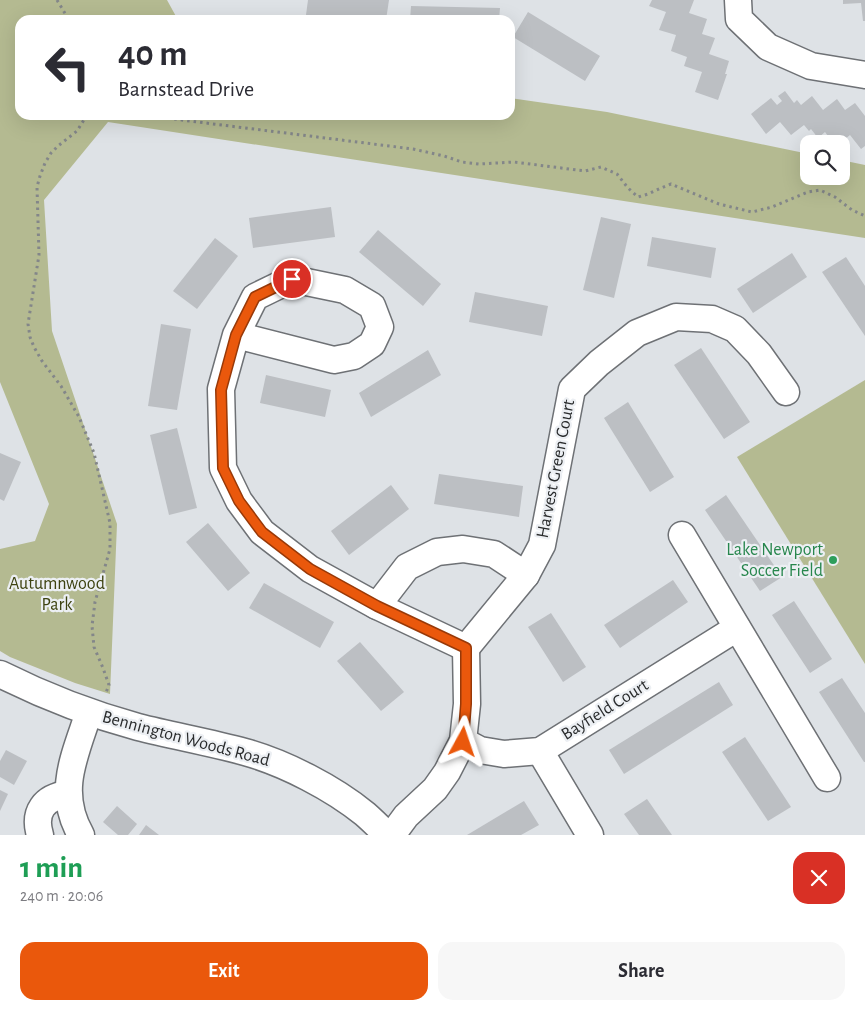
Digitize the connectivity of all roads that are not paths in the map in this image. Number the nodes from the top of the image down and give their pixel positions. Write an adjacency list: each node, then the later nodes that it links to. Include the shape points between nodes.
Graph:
1 (738, 0): 2 (street, via 739,19 768,47 811,66)
2 (865, 76)
3 (236, 335): 3 (street, via 255,297 292,279 345,290 372,306 380,327 372,344 354,356 334,360); 7 (street, via 221,390 223,468 239,501 262,532 310,569)
4 (786, 392): 6 (street, Harvest Green Court, via 759,354 735,329 712,319 676,316 637,333 572,390 542,545)
5 (682, 535): 8 (street)
6 (526, 575): 7 (street, via 494,554 463,549 436,552 407,567); 9 (street, Harvest Green Court)
7 (377, 606): 9 (street)
8 (738, 628): 13 (street, Bayfield Court); 14 (street)
9 (466, 648): 12 (street)
10 (0, 674): 11 (street, Bennington Woods Road)
11 (94, 713): 15 (street, via 70,773); 18 (street, Bennington Woods Road, via 246,752 286,767 328,788)
12 (463, 742): 13 (street, Bayfield Court, via 480,750 504,754); 19 (street, via 435,788)
13 (540, 751): 20 (street)
14 (827, 778)
15 (68, 794): 16 (street, via 57,795 40,810 37,822); 17 (street, via 75,826)
16 (40, 835)
17 (81, 835)
18 (388, 835)
19 (392, 835)
20 (590, 835)

